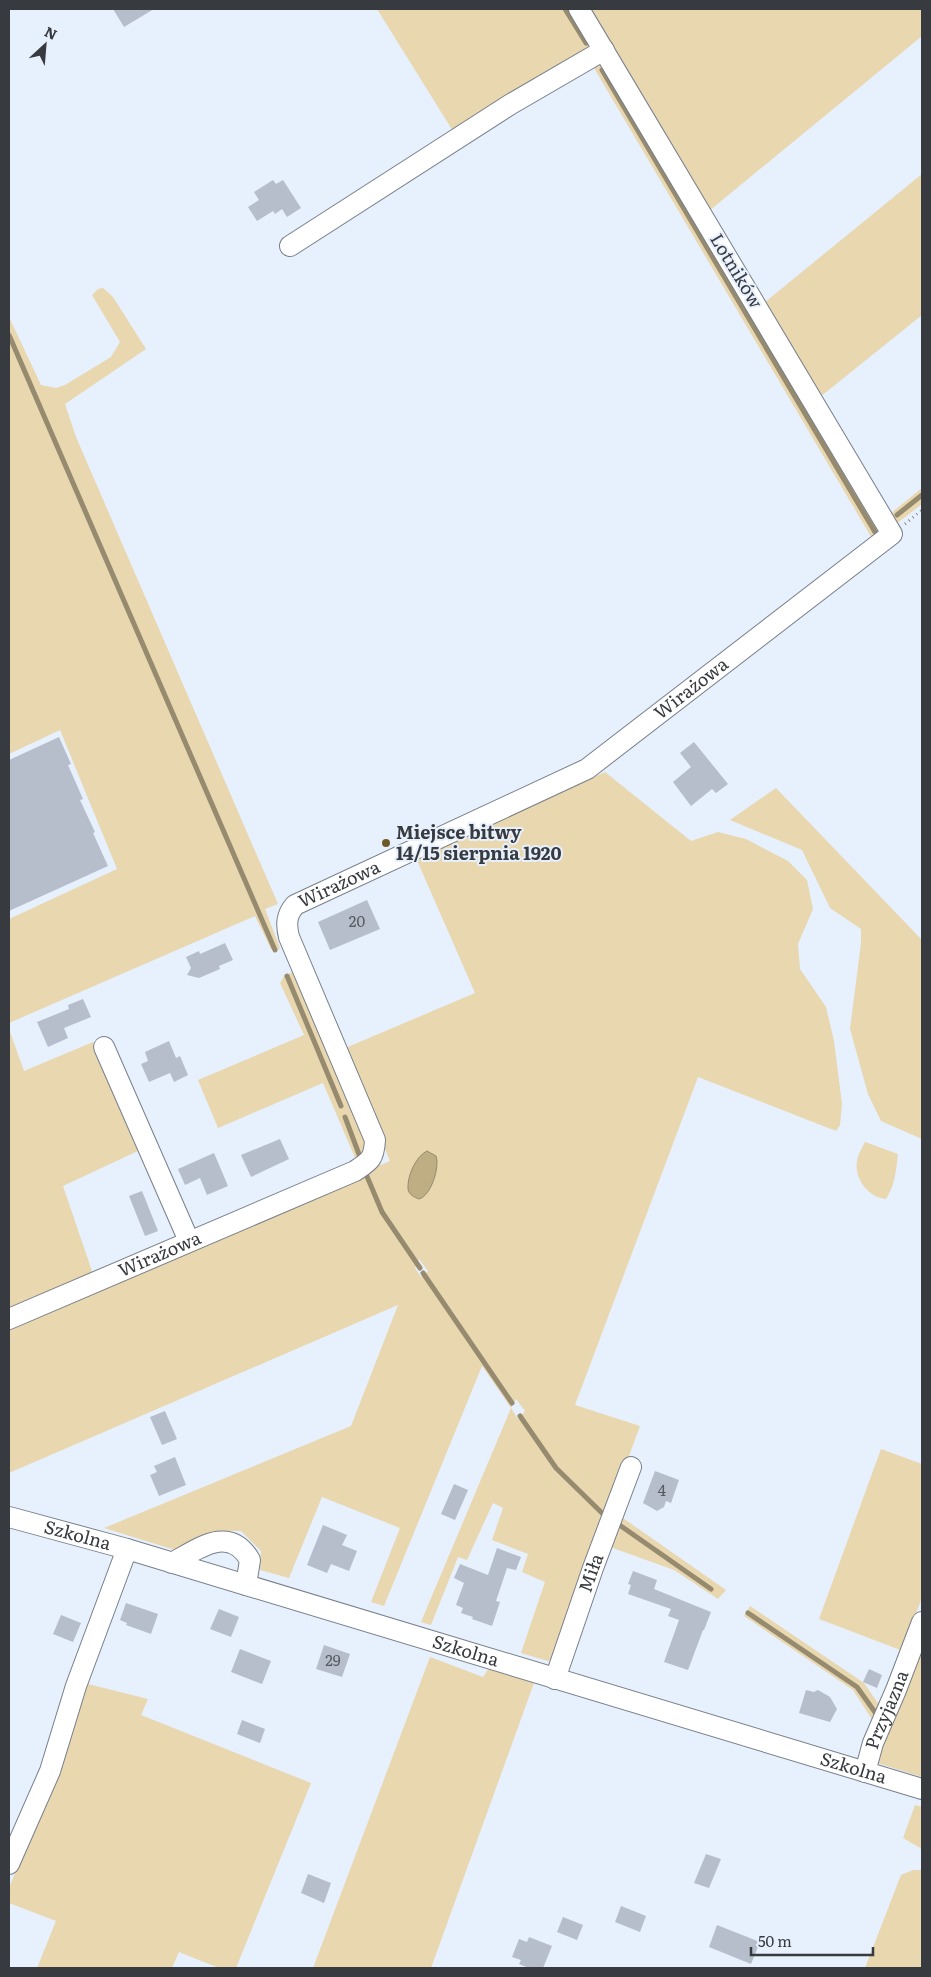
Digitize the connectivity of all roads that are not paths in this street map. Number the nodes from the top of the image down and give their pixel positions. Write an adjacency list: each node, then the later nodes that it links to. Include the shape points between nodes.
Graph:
1 (579, 9): 2 (street, Lotników)
2 (604, 50): 3 (street, via 511,104); 4 (street, Lotników)
3 (290, 246)
4 (892, 534): 6 (street, Wirażowa, via 587,769 295,905 286,925 289,937 375,1140 374,1151 371,1160 355,1171)
5 (104, 1047): 6 (street)
6 (189, 1241): 7 (street, Wirażowa)
7 (9, 1319)
8 (631, 1467): 14 (street, Miła)
9 (9, 1518): 10 (street, Szkolna)
10 (127, 1549): 11 (street, Szkolna); 17 (street, via 76,1686 50,1771)
11 (172, 1563): 12 (street, Szkolna); 12 (street, via 212,1542 235,1544 250,1560)
12 (246, 1585): 14 (street, Szkolna)
13 (922, 1622): 15 (street, Przyjazna, via 873,1742)
14 (555, 1679): 15 (street, Szkolna)
15 (865, 1772): 16 (street, Szkolna)
16 (922, 1789)
17 (9, 1864)

